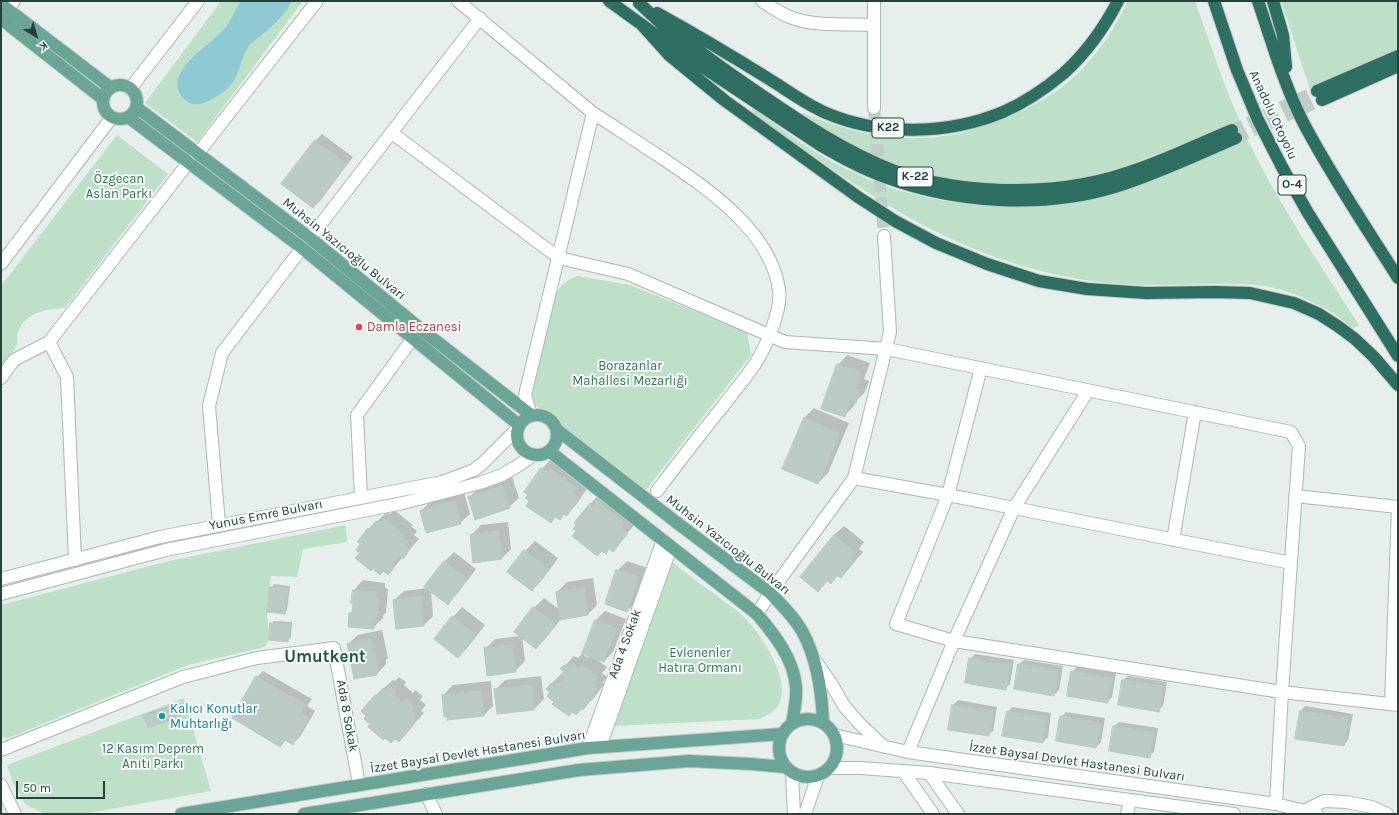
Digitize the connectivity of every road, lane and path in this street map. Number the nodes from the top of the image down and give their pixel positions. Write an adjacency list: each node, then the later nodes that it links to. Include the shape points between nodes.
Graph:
1 (198, 1): 21 (street)
2 (317, 1): 29 (street)
3 (458, 1): 13 (street)
4 (609, 1): 15 (highway)
5 (762, 1): 16 (street, via 780,12 811,23)
6 (874, 1): 16 (street)
7 (1118, 1): 11 (highway, K22, via 1079,58 1064,73 1025,101 975,121 907,130 868,125 826,112)
8 (1214, 1): 41 (highway, Anadolu Otoyolu / O-4, via 1237,70 1278,161)
9 (1258, 1): 19 (highway, Anadolu Otoyolu)
10 (1273, 1): 19 (highway, via 1283,35)
11 (638, 2): 15 (highway, K-22, via 669,30 820,134 896,171 942,183 972,188 1018,190 1042,190 1085,184 1234,134 1160,171 1091,193 1016,200 937,192 884,177 839,156)
12 (7, 5): 20 (main road)
13 (480, 18): 25 (street); 28 (street)
14 (1, 19): 22 (main road)
15 (642, 25): 44 (highway, via 669,55 724,100 895,222 936,243 987,264 1039,281 1088,289 1146,293 1250,293 1294,303 1319,314 1355,339)
16 (873, 25): 24 (street)
17 (1398, 56): 18 (highway, via 1319,96)
18 (1398, 66)
19 (1288, 86): 36 (highway, Anadolu Otoyolu, via 1304,123 1330,169)
20 (111, 88): 21 (main road, via 120,85); 22 (main road)
21 (130, 89): 23 (main road, via 137,98)
22 (103, 99): 27 (main road, via 104,110)
23 (136, 107): 26 (main road); 29 (main road, Muhsin Yazıcıoğlu Bulvarı)
24 (874, 108)
25 (593, 113): 34 (street); 37 (street, via 698,182 730,208 751,230 766,253 780,291)
26 (128, 117): 27 (main road); 30 (main road)
27 (112, 118): 35 (street)
28 (392, 133): 32 (street); 34 (street)
29 (198, 153): 32 (main road, Muhsin Yazıcıoğlu Bulvarı)
30 (189, 162): 33 (main road); 39 (street)
31 (884, 236): 40 (street, via 890,332)
32 (310, 238): 47 (main road, Muhsin Yazıcıoğlu Bulvarı)
33 (302, 248): 38 (main road); 58 (street, via 222,353 209,406)
34 (559, 258): 37 (street, via 628,274); 47 (street, via 525,395)
35 (1, 264)
36 (1398, 278)
37 (770, 335): 40 (street, via 785,342); 53 (street, via 755,364)
38 (413, 338): 48 (main road); 56 (street, via 357,414)
39 (48, 342): 43 (street, via 14,360); 61 (street, via 67,377)
40 (887, 349): 42 (street); 52 (street)
41 (1398, 356)
42 (981, 368): 45 (street); 54 (street)
43 (1, 378)
44 (1398, 385)
45 (1088, 391): 46 (street); 57 (street)
46 (1195, 412): 55 (street, via 1291,432 1299,446); 59 (street)
47 (531, 415): 48 (main road); 49 (main road, via 537,414 549,419)
48 (518, 427): 51 (main road, via 516,435 519,445); 56 (street, Yunus Emre Bulvarı, via 474,470 442,482)
49 (556, 429): 50 (main road, via 556,441); 64 (main road, Muhsin Yazıcıoğlu Bulvarı)
50 (549, 450): 51 (main road); 60 (main road)
51 (533, 455): 65 (street, via 502,475 472,486 403,504 166,550)
52 (854, 478): 54 (street); 64 (street)
53 (657, 491)
54 (948, 494): 57 (street); 67 (street, via 896,624)
55 (1295, 496): 62 (street); 70 (street, via 1398,507)
56 (361, 497): 58 (street, Yunus Emre Bulvarı)
57 (1014, 508): 59 (street); 67 (street)
58 (219, 524): 61 (street, Yunus Emre Bulvarı)
59 (1173, 540): 62 (street)
60 (667, 544): 66 (main road); 76 (street, Ada 4 Sokak)
61 (75, 560): 63 (street, Yunus Emre Bulvarı)
62 (1291, 563): 69 (street)
63 (1, 578)
64 (770, 593): 66 (street); 68 (main road, Muhsin Yazıcıoğlu Bulvarı, via 801,630)
65 (1, 594)
66 (757, 614): 72 (main road, via 773,633 795,676)
67 (954, 641): 69 (street); 78 (street)
68 (812, 657): 71 (main road, Muhsin Yazıcıoğlu Bulvarı, via 820,690); 75 (street, via 844,706)
69 (1282, 692): 70 (street); 88 (street)
70 (1394, 705)
71 (822, 723): 72 (main road, via 804,719); 74 (main road, via 830,728)
72 (792, 724): 73 (main road)
73 (782, 734): 76 (main road, İzzet Baysal Devlet Hastanesi Bulvarı); 80 (main road, via 779,753 781,762)
74 (834, 735): 75 (street, İzzet Baysal Devlet Hastanesi Bulvarı); 79 (main road, via 837,754)
75 (884, 747): 78 (street, İzzet Baysal Devlet Hastanesi Bulvarı)
76 (594, 748): 84 (main road, İzzet Baysal Devlet Hastanesi Bulvarı)
77 (1, 750): 84 (street, Ada 8 Sokak, via 183,677 257,658 334,648)
78 (908, 752): 88 (street, İzzet Baysal Devlet Hastanesi Bulvarı)
79 (830, 768): 81 (street); 83 (main road)
80 (788, 770): 83 (main road, via 803,778); 86 (main road, via 751,764 689,761 579,770); 94 (street)
81 (903, 770): 82 (street); 96 (street)
82 (929, 773): 87 (street); 97 (street)
83 (818, 776): 95 (street)
84 (358, 784): 91 (main road, İzzet Baysal Devlet Hastanesi Bulvarı)
85 (1, 785): 90 (street)
86 (426, 794): 92 (main road); 93 (street)
87 (1130, 800): 98 (street); 99 (street)
88 (1276, 804): 89 (street, İzzet Baysal Devlet Hastanesi Bulvarı)
89 (1304, 811): 100 (street, İzzet Baysal Devlet Hastanesi Bulvarı); 101 (street, via 1324,801 1372,807)
90 (15, 814)
91 (181, 814)
92 (304, 814)
93 (436, 814)
94 (794, 814)
95 (805, 814)
96 (933, 814)
97 (958, 814)
98 (1127, 814)
99 (1234, 814)
100 (1317, 814)
101 (1387, 814)

